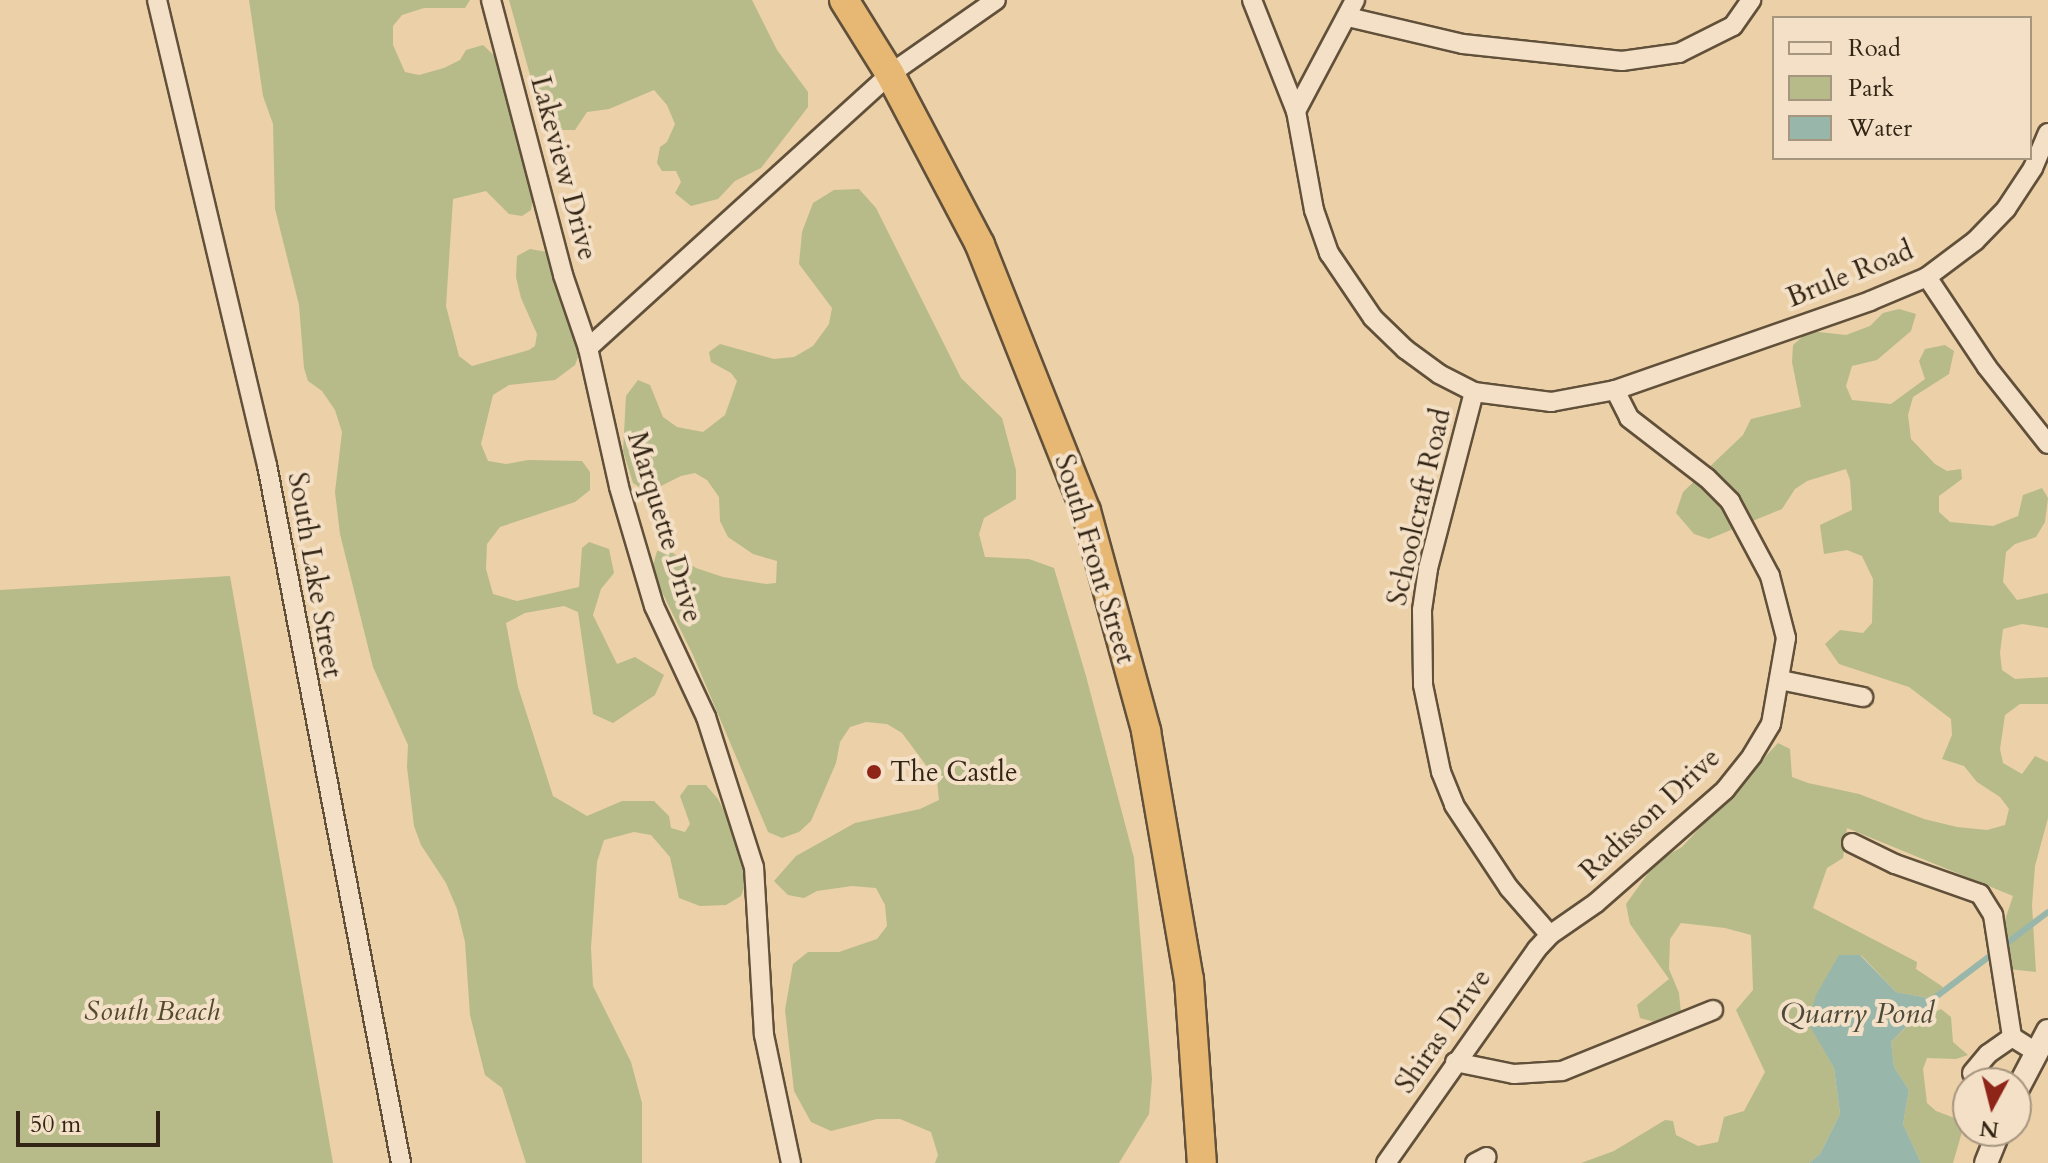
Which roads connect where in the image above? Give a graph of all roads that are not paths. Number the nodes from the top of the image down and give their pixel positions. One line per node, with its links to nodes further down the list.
1 (157, 0): 27 (street, South Lake Street)
2 (491, 0): 12 (street, Lakeview Drive)
3 (844, 0): 8 (highway, South Front Street)
4 (996, 0): 8 (street)
5 (1252, 0): 9 (street)
6 (1751, 0): 7 (street)
7 (1351, 9): 9 (street)
8 (890, 74): 12 (street); 29 (highway, South Front Street)
9 (1296, 111): 14 (street)
10 (2048, 133): 11 (street, Brule Road)
11 (1927, 277): 13 (street, Brule Road); 15 (street)
12 (588, 348): 28 (street, Marquette Drive)
13 (1615, 390): 14 (street); 16 (street, Radisson Drive)
14 (1474, 392): 19 (street, Schoolcraft Road)
15 (2048, 444)
16 (1780, 680): 17 (street); 19 (street, Radisson Drive)
17 (1863, 697)
18 (1852, 843): 22 (street)
19 (1550, 935): 24 (street, Shiras Drive)
20 (1713, 1010): 24 (street)
21 (2048, 1031): 23 (street)
22 (2012, 1037): 23 (street); 25 (street)
23 (2036, 1052): 26 (street)
24 (1455, 1062): 30 (street, Shiras Drive)
25 (1977, 1067)
26 (2028, 1067)
27 (401, 1163)
28 (791, 1163)
29 (1202, 1163)
30 (1386, 1163)

